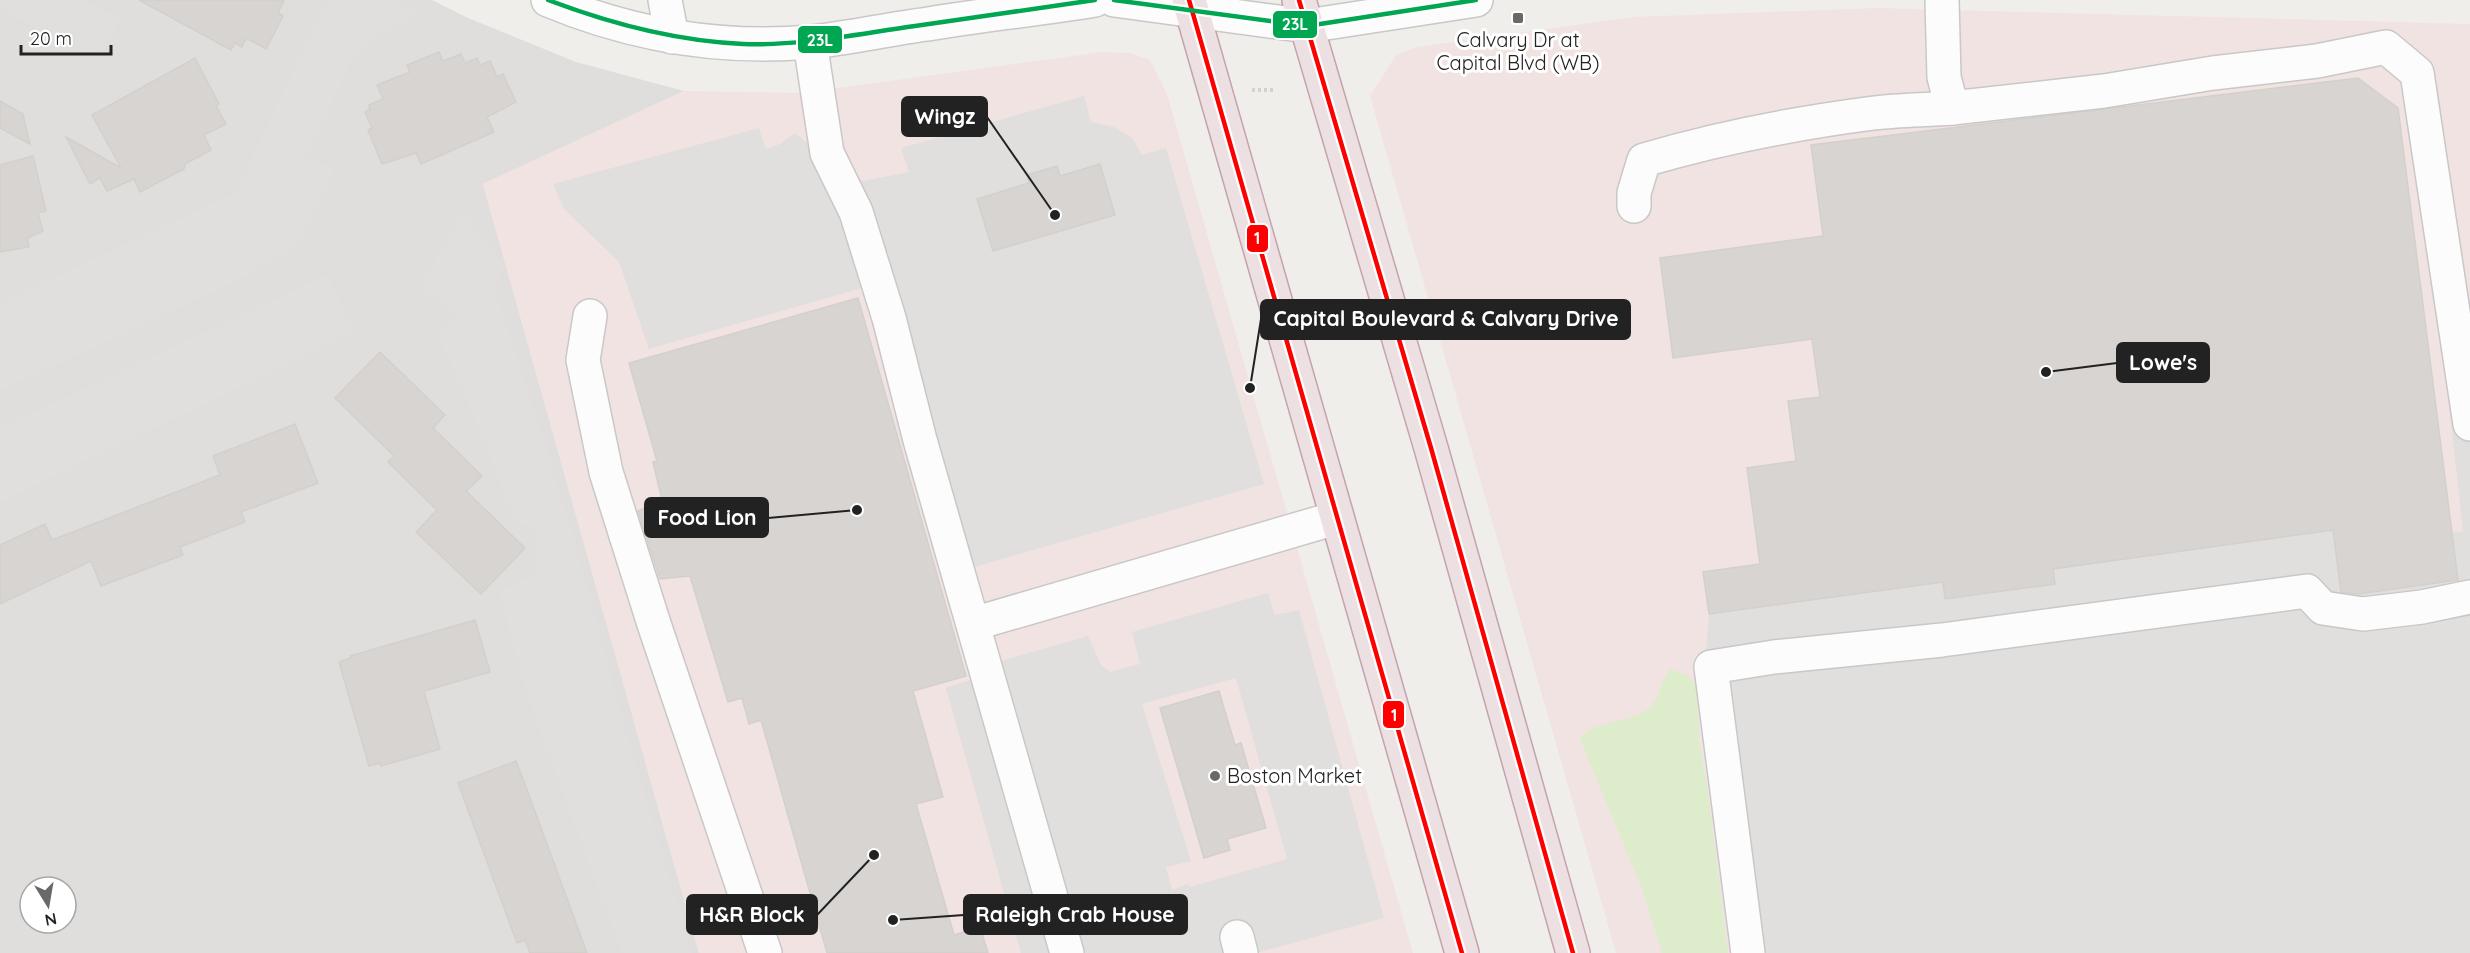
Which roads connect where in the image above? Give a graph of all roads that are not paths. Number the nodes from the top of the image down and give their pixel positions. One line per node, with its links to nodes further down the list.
1 (548, 0): 9 (street)
2 (665, 0): 9 (street)
3 (1095, 0): 10 (street)
4 (1114, 0): 7 (street)
5 (1476, 0): 8 (street)
6 (1942, 0): 11 (street)
7 (1190, 5): 8 (street); 16 (highway)
8 (1303, 13): 22 (highway)
9 (672, 37): 10 (street)
10 (810, 42): 18 (street)
11 (1952, 108): 12 (street); 13 (street)
12 (1634, 206)
13 (2462, 313): 15 (street)
14 (590, 316): 19 (street)
15 (2470, 424)
16 (1336, 518): 18 (street); 21 (highway)
17 (2470, 597): 23 (street)
18 (973, 624): 20 (street)
19 (765, 953)
20 (1067, 953)
21 (1461, 953)
22 (1573, 953)
23 (1748, 953)

